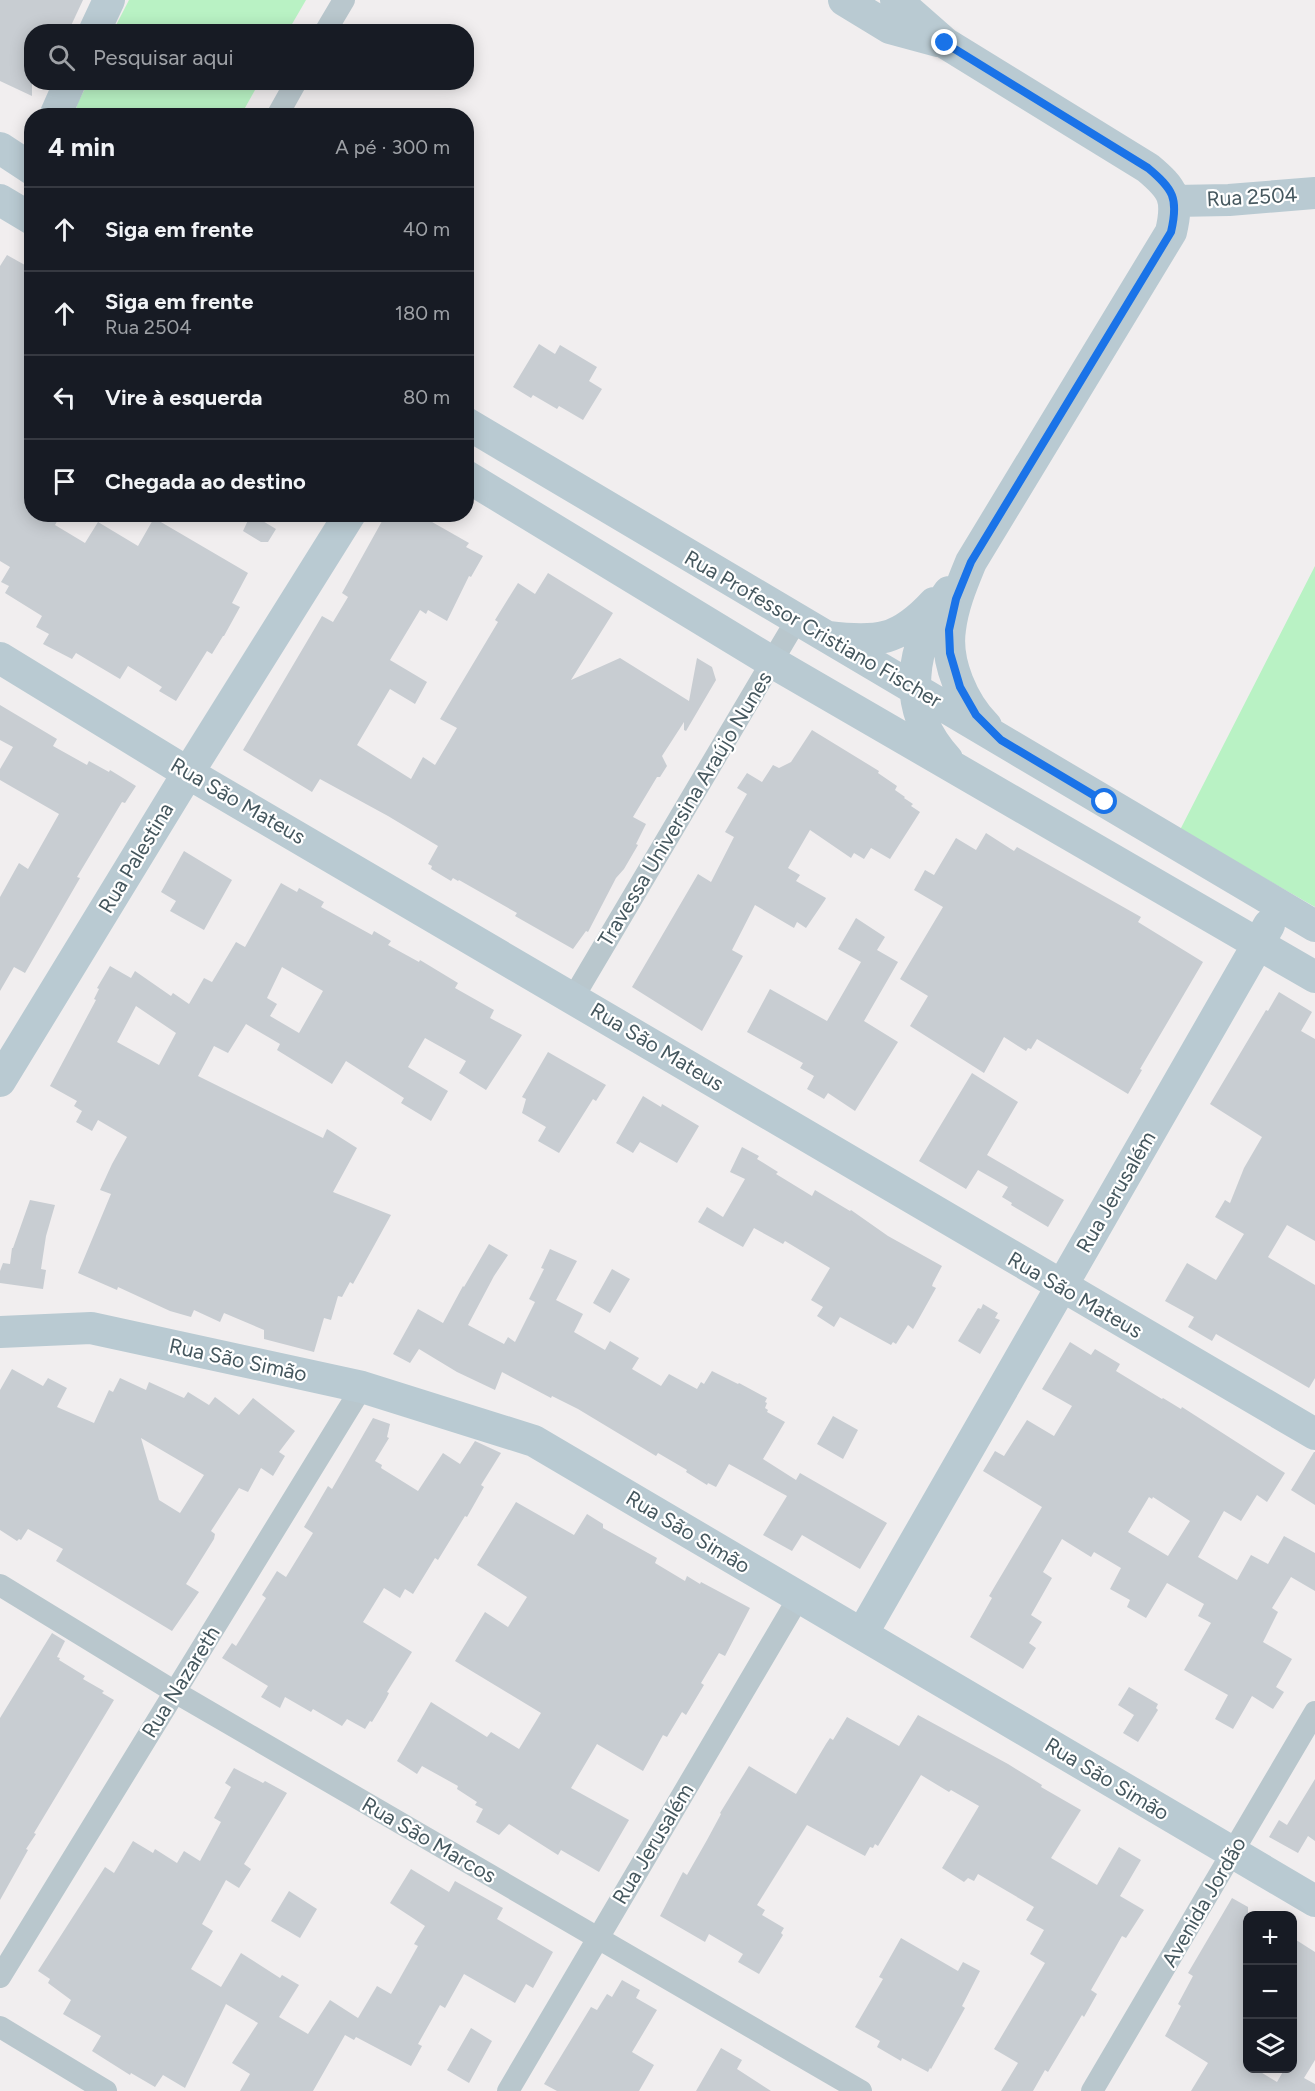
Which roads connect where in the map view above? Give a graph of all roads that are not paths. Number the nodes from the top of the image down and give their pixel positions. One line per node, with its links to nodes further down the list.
1 (109, 0): 6 (street)
2 (344, 0): 7 (street)
3 (844, 0): 8 (street)
4 (896, 0): 8 (street)
5 (918, 0): 8 (street)
6 (98, 24)
7 (330, 24)
8 (945, 43): 17 (street)
9 (66, 90): 11 (street)
10 (292, 90): 12 (street)
11 (59, 108)
12 (281, 108)
13 (0, 148): 14 (street)
14 (24, 163)
15 (1315, 194): 17 (street, Rua 2504)
16 (0, 200): 18 (street)
17 (1174, 201): 22 (street)
18 (24, 214)
19 (474, 428): 23 (street, Rua Professor Cristiano Fischer)
20 (474, 481): 26 (street)
21 (345, 522): 30 (street, Rua Palestina)
22 (971, 562): 24 (street); 27 (street); 28 (street)
23 (796, 621): 24 (street, Rua Professor Cristiano Fischer); 26 (street, Travessa Universina Araújo Nunes)
24 (824, 637): 27 (street, Rua Professor Cristiano Fischer)
25 (0, 658): 30 (street, Rua São Mateus)
26 (772, 662): 29 (street); 35 (street, Travessa Universina Araújo Nunes)
27 (916, 690): 28 (street, Rua Professor Cristiano Fischer); 29 (street)
28 (1001, 740): 31 (street, Rua Professor Cristiano Fischer)
29 (958, 770): 33 (street)
30 (188, 773): 35 (street, Rua São Mateus); 36 (street, Rua Palestina)
31 (1279, 905): 32 (street, Rua Professor Cristiano Fischer); 33 (street, Rua Jerusalém)
32 (1315, 927)
33 (1259, 943): 34 (street); 37 (street, Rua Jerusalém)
34 (1315, 976)
35 (573, 998): 37 (street, Rua São Mateus)
36 (0, 1081)
37 (1062, 1287): 40 (street, Rua São Mateus); 43 (street, Rua Jerusalém)
38 (0, 1332): 39 (street, Rua São Simão)
39 (362, 1387): 42 (street, Rua São Simão); 44 (street, Rua Nazareth)
40 (1315, 1434)
41 (0, 1585): 44 (street, Rua São Marcos)
42 (799, 1597): 43 (street, Rua São Simão); 48 (street, Rua Jerusalém)
43 (862, 1634): 46 (street, Rua São Simão)
44 (175, 1692): 48 (street, Rua São Marcos); 49 (street, Rua Nazareth)
45 (1315, 1712): 46 (street, Avenida Jordão)
46 (1232, 1853): 47 (street, Rua São Simão); 54 (street, Avenida Jordão)
47 (1315, 1901)
48 (598, 1938): 52 (street, Rua Jerusalém); 53 (street, Rua São Marcos)
49 (0, 1977)
50 (0, 2027): 51 (street)
51 (106, 2091)
52 (508, 2091)
53 (861, 2091)
54 (1092, 2091)

